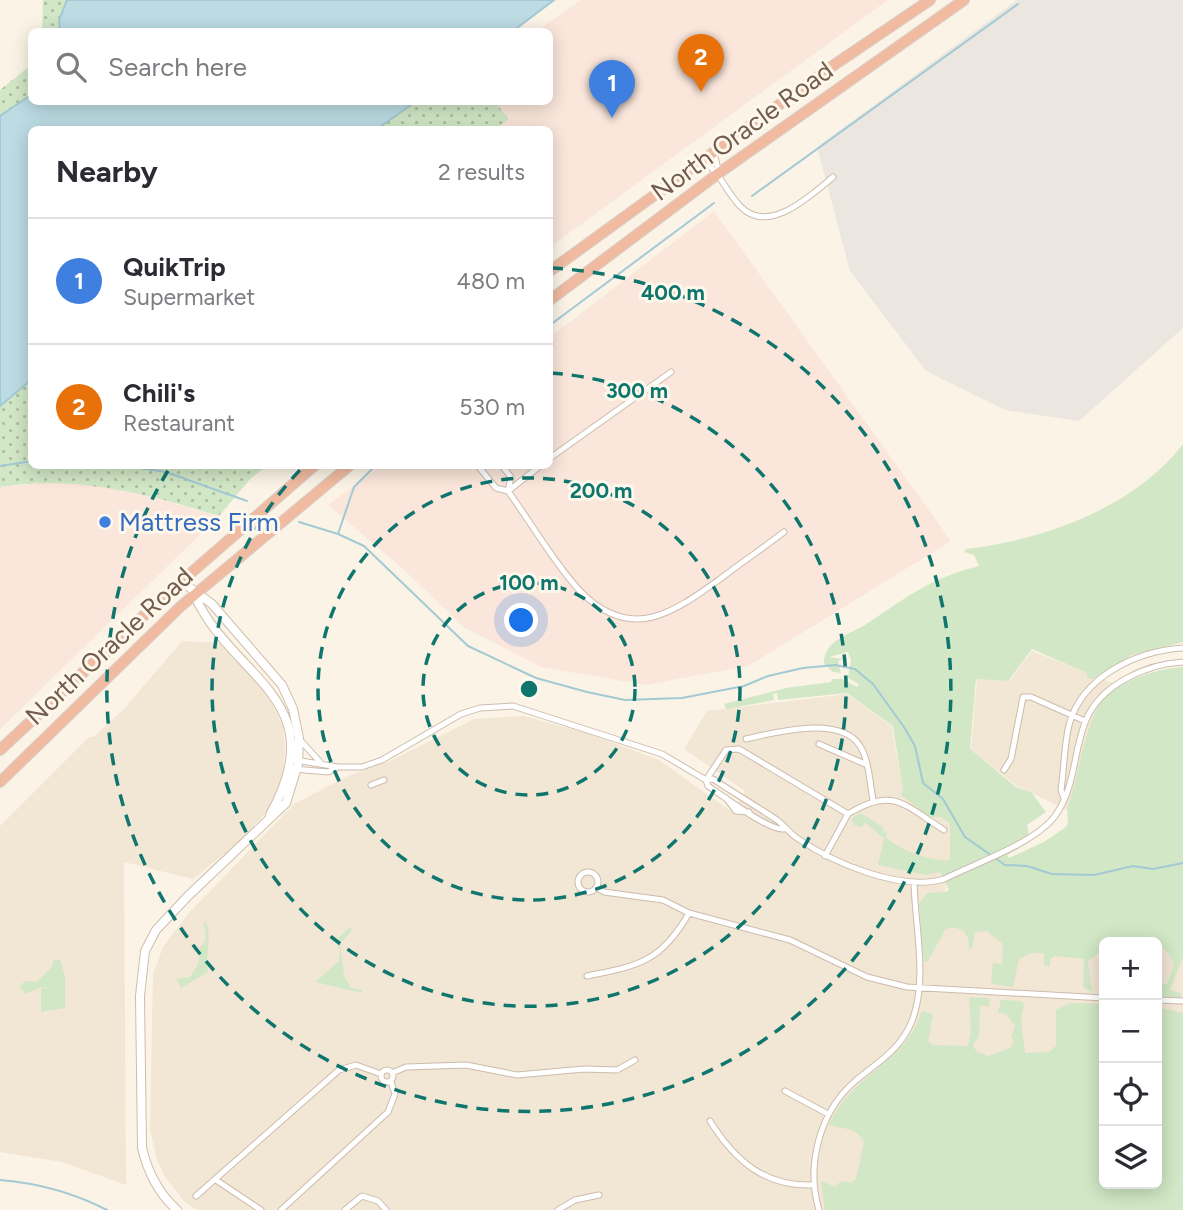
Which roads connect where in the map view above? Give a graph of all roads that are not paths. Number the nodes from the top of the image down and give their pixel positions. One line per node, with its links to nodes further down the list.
1 (930, 0): 3 (highway, North Oracle Road)
2 (964, 0): 5 (highway, North Oracle Road)
3 (713, 152): 4 (highway, North Oracle Road); 5 (street)
4 (703, 159): 5 (street); 7 (highway, North Oracle Road)
5 (719, 173): 6 (street); 8 (highway, North Oracle Road)
6 (833, 177)
7 (553, 269)
8 (553, 298)
9 (671, 372): 10 (street)
10 (553, 456)
11 (311, 469): 18 (highway, North Oracle Road)
12 (345, 469): 19 (highway, North Oracle Road)
13 (480, 469): 16 (street)
14 (504, 469): 16 (street)
15 (536, 469): 16 (street)
16 (508, 491): 17 (street)
17 (784, 532)
18 (182, 582): 19 (street); 27 (highway, North Oracle Road)
19 (194, 594): 24 (street); 29 (street); 35 (highway, North Oracle Road)
20 (1183, 648): 22 (street)
21 (1183, 662): 23 (street)
22 (1073, 715): 23 (street); 32 (street); 37 (street)
23 (1085, 721): 37 (street)
24 (299, 738): 28 (street); 29 (street)
25 (746, 740): 30 (street)
26 (819, 744): 30 (street)
27 (0, 750)
28 (322, 763): 29 (street); 31 (street)
29 (293, 764): 31 (street); 62 (street)
30 (865, 764): 38 (street)
31 (338, 767): 34 (street)
32 (1004, 770)
33 (383, 780): 36 (street)
34 (706, 780): 39 (street); 40 (street); 40 (street)
35 (0, 782)
36 (371, 785)
37 (1064, 799): 43 (street)
38 (873, 800): 39 (street); 41 (street)
39 (848, 814): 42 (street)
40 (784, 829): 42 (street)
41 (944, 830)
42 (825, 856): 43 (street)
43 (914, 883): 47 (street)
44 (596, 887): 45 (street)
45 (689, 914): 46 (street); 47 (street)
46 (587, 975)
47 (918, 989): 48 (street); 56 (street)
48 (1099, 998)
49 (1162, 1000): 50 (street)
50 (1183, 1002)
51 (635, 1060): 52 (street)
52 (392, 1073): 53 (street); 54 (street)
53 (381, 1074): 54 (street); 58 (street)
54 (391, 1082): 64 (street)
55 (785, 1091): 56 (street)
56 (828, 1114): 59 (street)
57 (710, 1121): 59 (street)
58 (216, 1180): 61 (street); 63 (street)
59 (814, 1185): 68 (street)
60 (599, 1195): 67 (street)
61 (196, 1196)
62 (177, 1210)
63 (261, 1210)
64 (281, 1210)
65 (345, 1210): 66 (street)
66 (386, 1210)
67 (558, 1210)
68 (819, 1210)

